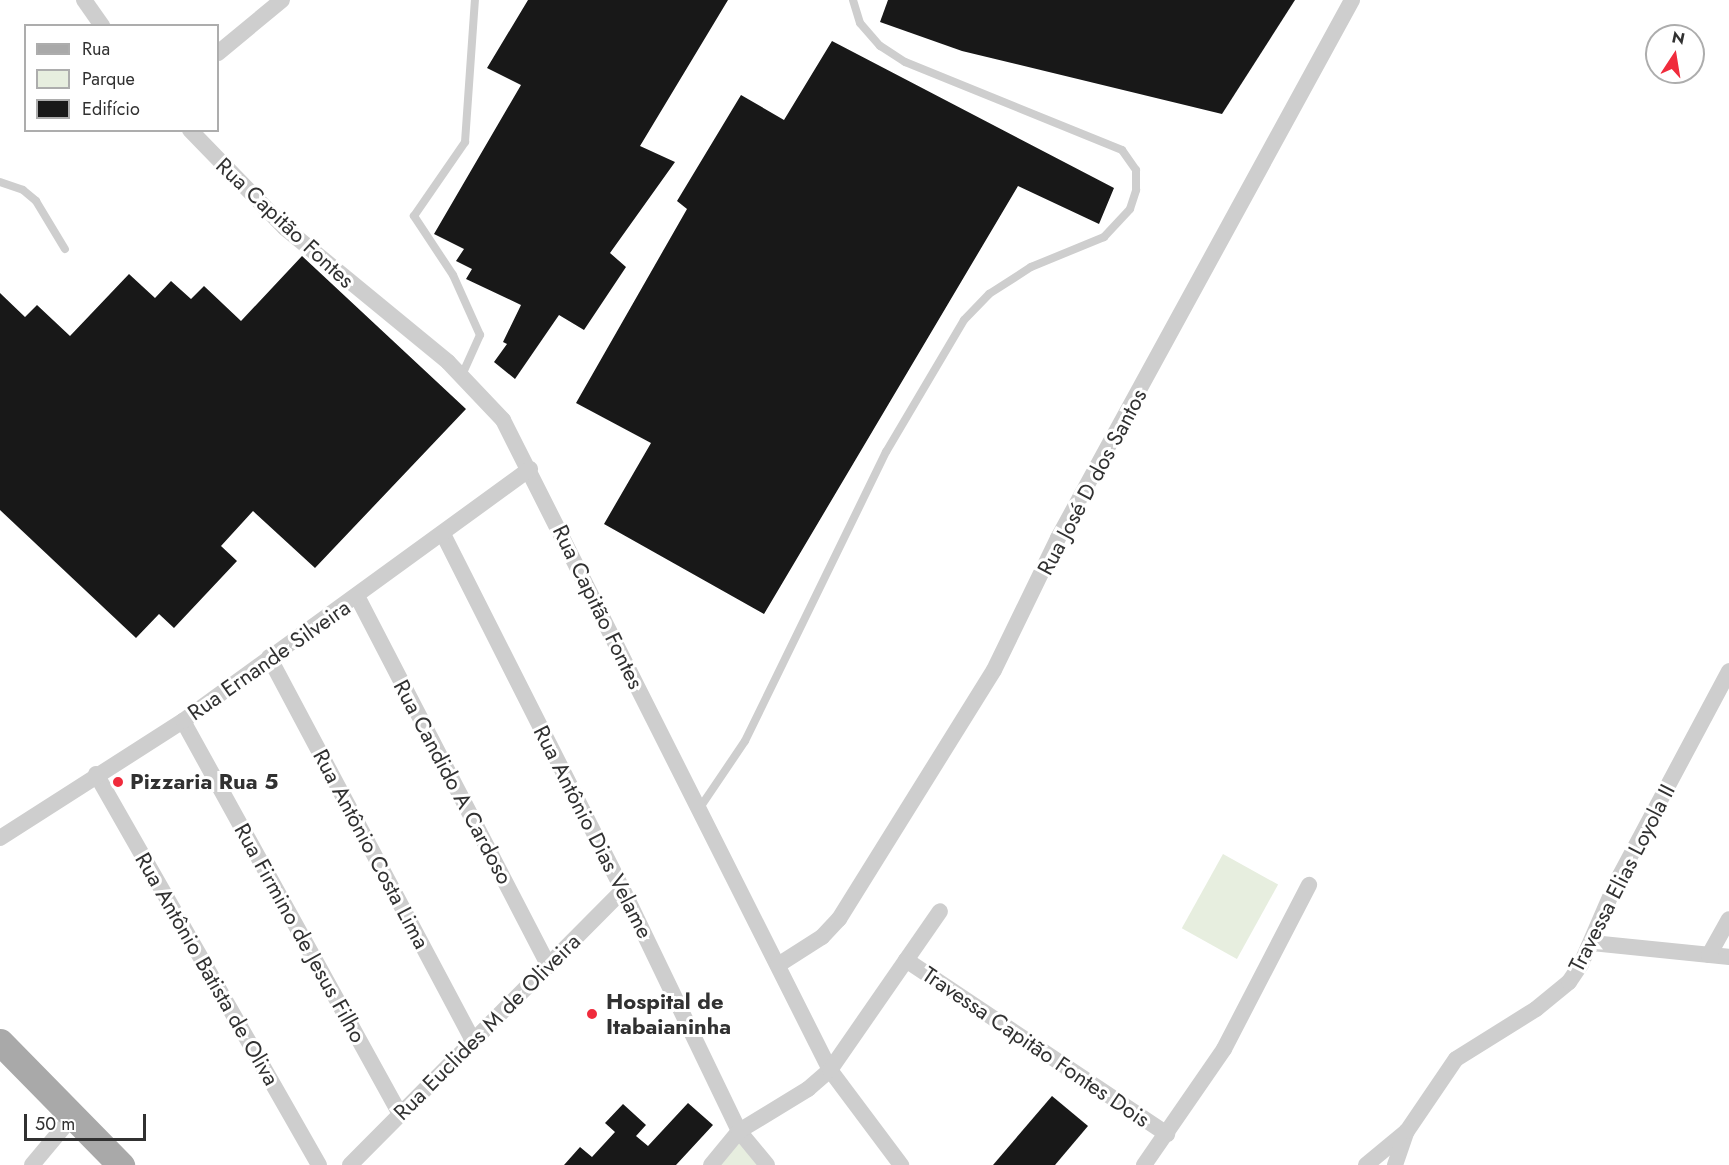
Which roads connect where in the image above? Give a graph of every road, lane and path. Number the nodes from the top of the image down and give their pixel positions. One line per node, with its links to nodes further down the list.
1 (84, 0): 6 (street)
2 (282, 0): 7 (street)
3 (475, 0): 11 (lane)
4 (853, 0): 19 (lane)
5 (1352, 0): 29 (street, Rua José D dos Santos)
6 (101, 24)
7 (219, 52)
8 (192, 132): 11 (street, Rua Capitão Fontes)
9 (0, 182): 10 (lane)
10 (65, 249)
11 (462, 375): 12 (street, Rua Capitão Fontes)
12 (530, 469): 13 (street, Rua Ernande Silveira); 19 (street, Rua Capitão Fontes)
13 (444, 536): 14 (street, Rua Ernande Silveira); 22 (street, Rua Antônio Dias Velame)
14 (358, 598): 15 (street, Rua Ernande Silveira); 30 (street, Rua Candido A Cardoso)
15 (269, 657): 17 (street, Rua Ernande Silveira); 32 (street, Rua Antônio Costa Lima)
16 (1729, 671): 25 (street, Travessa Elias Loyola II)
17 (183, 721): 18 (street, Rua Ernande Silveira); 34 (street, Rua Firmino de Jesus Filho)
18 (96, 774): 20 (street, Rua Ernande Silveira); 41 (street, Rua Antônio Batista de Oliva)
19 (698, 810): 29 (street, Rua Capitão Fontes)
20 (0, 838)
21 (1309, 885): 38 (street)
22 (623, 890): 30 (street, Rua Euclides M de Oliveira); 36 (street, Rua Antônio Dias Velame)
23 (940, 912): 28 (street)
24 (1729, 919): 26 (street)
25 (1592, 943): 26 (street); 37 (street, Travessa Elias Loyola II)
26 (1709, 955): 27 (street)
27 (1729, 957)
28 (906, 960): 33 (street); 38 (street, Travessa Capitão Fontes Dois)
29 (778, 965): 33 (street, Rua Capitão Fontes)
30 (549, 966): 32 (street, Rua Euclides M de Oliveira)
31 (0, 1042): 35 (main road)
32 (474, 1042): 34 (street, Rua Euclides M de Oliveira)
33 (830, 1070): 36 (street); 45 (street, Rua Capitão Fontes)
34 (400, 1114): 42 (street, Rua Euclides M de Oliveira)
35 (73, 1116): 39 (street); 40 (main road)
36 (739, 1131): 43 (street); 44 (street, Rua Antônio Dias Velame)
37 (1407, 1131): 47 (street); 48 (street, Travessa Elias Loyola II)
38 (1167, 1134): 46 (street)
39 (32, 1165)
40 (121, 1165)
41 (319, 1165)
42 (350, 1165)
43 (711, 1165)
44 (767, 1165)
45 (901, 1165)
46 (1144, 1165)
47 (1366, 1165)
48 (1395, 1165)

